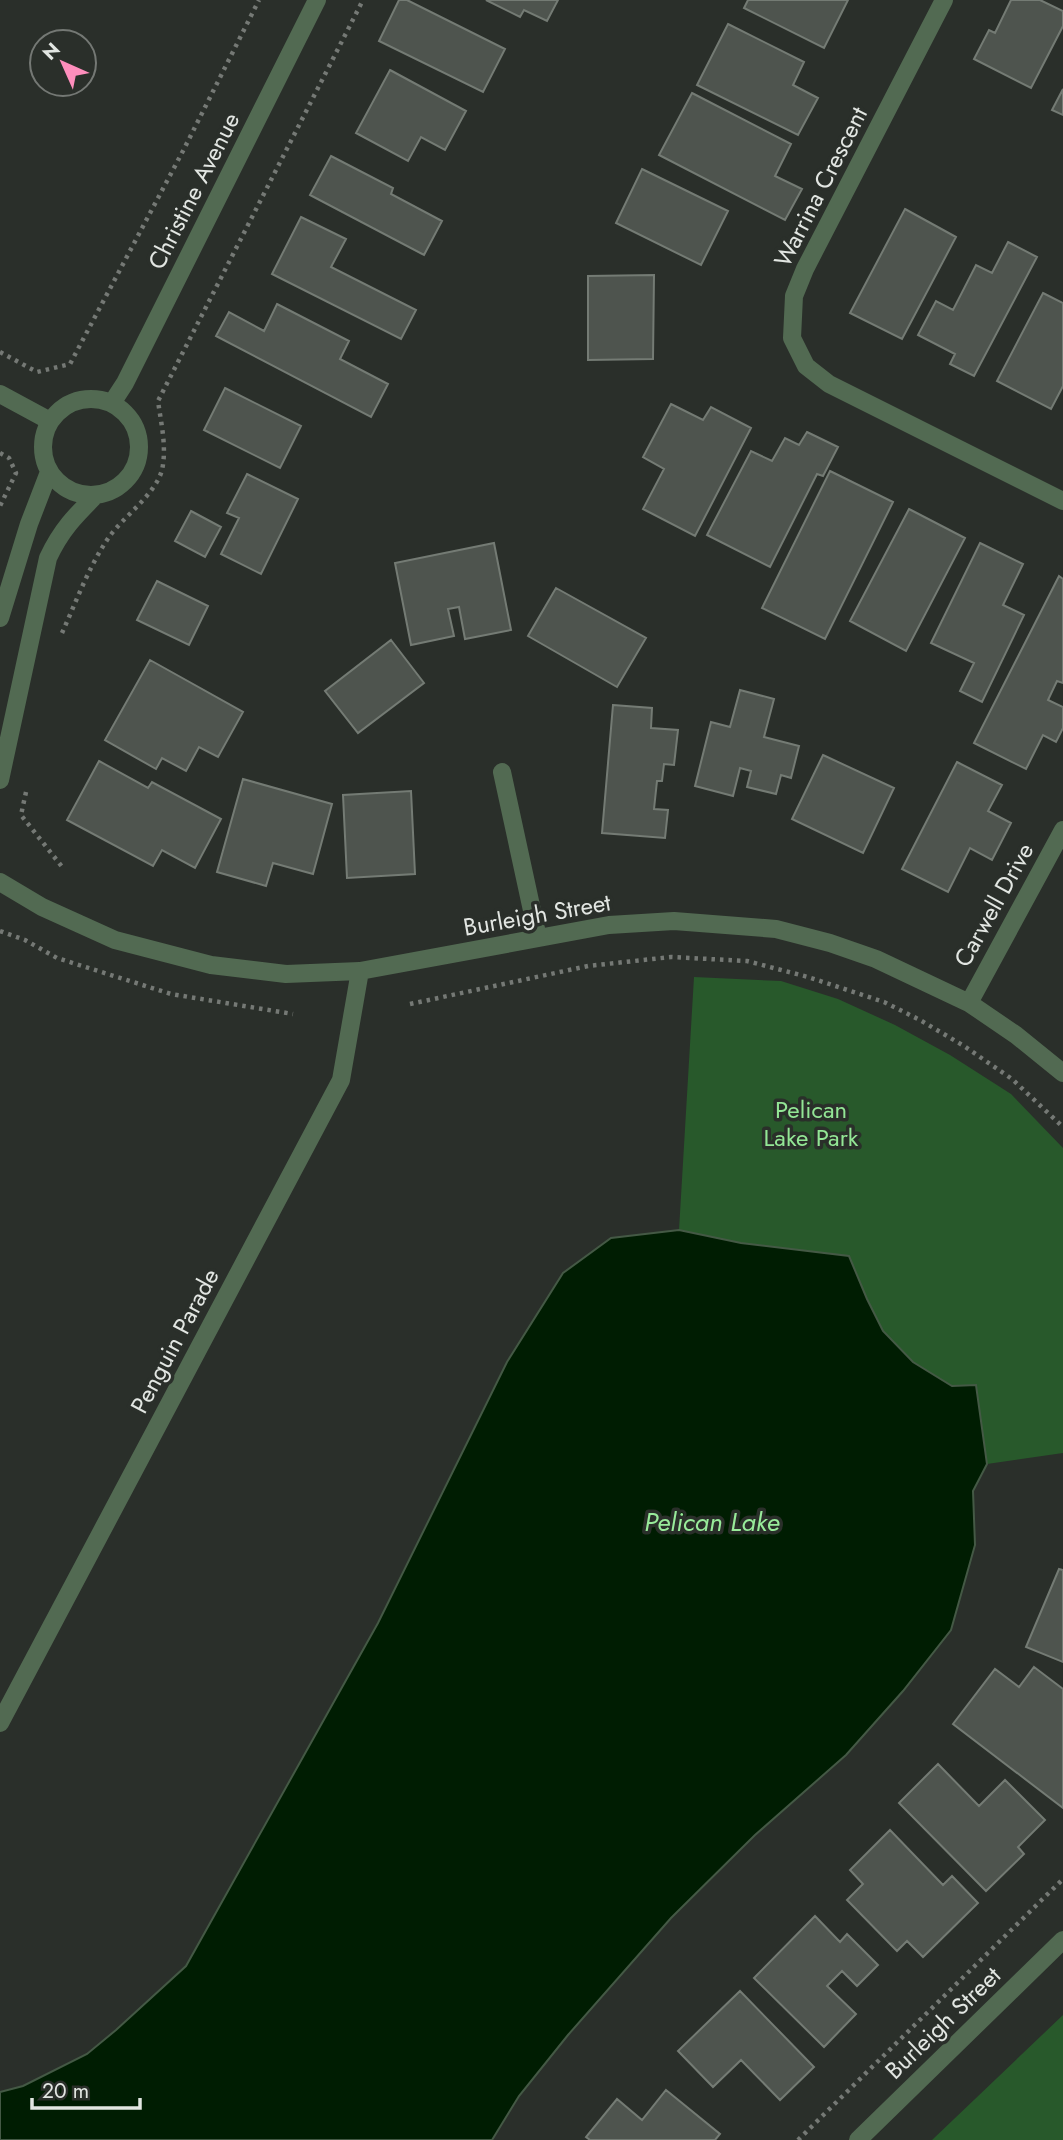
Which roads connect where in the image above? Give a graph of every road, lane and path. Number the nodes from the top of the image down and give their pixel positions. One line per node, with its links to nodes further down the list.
1 (259, 0): 5 (path)
2 (317, 0): 7 (street, Christine Avenue)
3 (363, 0): 15 (path)
4 (944, 0): 12 (street, Warrina Crescent)
5 (0, 352)
6 (0, 394): 8 (street)
7 (112, 403): 8 (street); 11 (street)
8 (50, 421): 10 (street)
9 (0, 453): 13 (path)
10 (49, 472): 11 (street); 14 (street)
11 (96, 495): 17 (street)
12 (1063, 501)
13 (0, 506)
14 (0, 618)
15 (59, 640)
16 (502, 772): 23 (street)
17 (0, 780)
18 (27, 788): 20 (path)
19 (1063, 830): 25 (street, Carwell Drive)
20 (62, 868)
21 (0, 883): 24 (street, Burleigh Street)
22 (0, 931): 27 (path)
23 (538, 938): 24 (street, Burleigh Street); 25 (street, Burleigh Street)
24 (360, 971): 30 (street, Penguin Parade)
25 (969, 1003): 28 (street, Burleigh Street)
26 (410, 1004): 29 (path)
27 (293, 1014)
28 (1063, 1073)
29 (1063, 1127)
30 (0, 1723)
31 (1063, 1879): 33 (path)
32 (1063, 1940): 34 (street, Burleigh Street)
33 (798, 2140)
34 (858, 2140)

